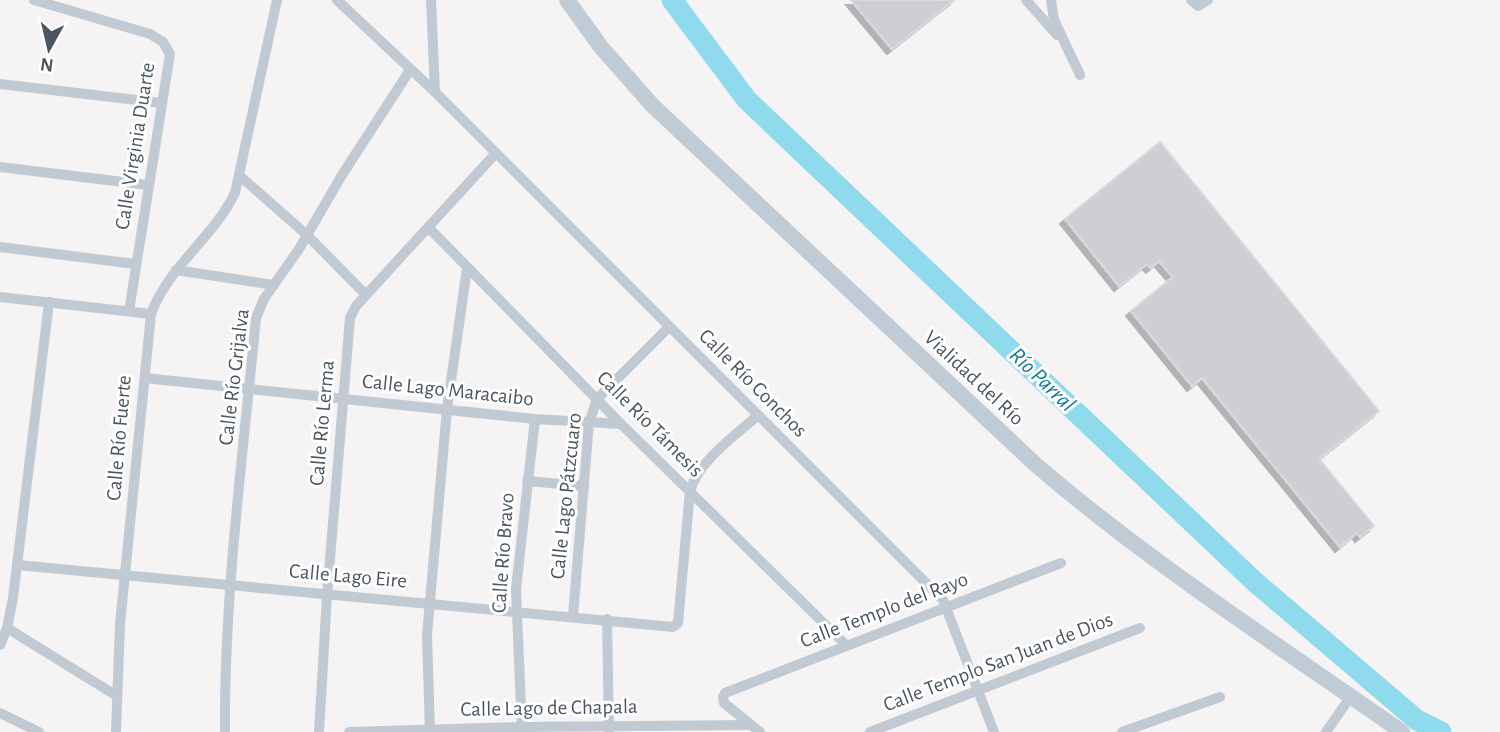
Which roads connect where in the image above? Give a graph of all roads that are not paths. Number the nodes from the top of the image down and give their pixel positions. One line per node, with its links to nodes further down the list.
1 (34, 0): 15 (street, Calle Virginia Duarte)
2 (277, 0): 18 (street, Calle Río Fuerte)
3 (337, 0): 11 (street, Calle Río Conchos)
4 (431, 0): 14 (street)
5 (567, 0): 63 (main road, Vialidad del Río)
6 (1026, 0): 10 (street)
7 (1051, 0): 10 (street)
8 (1191, 0): 9 (street)
9 (1209, 0)
10 (1063, 42): 12 (street)
11 (410, 70): 14 (street, Calle Río Conchos); 21 (street, Calle Río Grijalva)
12 (1080, 75)
13 (0, 84): 15 (street)
14 (435, 92): 16 (street, Calle Río Conchos)
15 (162, 103): 19 (street, Calle Virginia Duarte)
16 (496, 153): 20 (street, Calle Río Lerma); 32 (street, Calle Río Conchos)
17 (0, 167): 19 (street)
18 (240, 176): 21 (street); 25 (street, Calle Río Fuerte)
19 (148, 185): 23 (street, Calle Virginia Duarte)
20 (429, 228): 24 (street, Calle Río Támesis); 27 (street, Calle Río Lerma)
21 (307, 235): 26 (street, Calle Río Grijalva); 27 (street)
22 (0, 247): 23 (street)
23 (135, 264): 30 (street, Calle Virginia Duarte)
24 (467, 268): 36 (street, Calle Río Támesis); 37 (street)
25 (176, 270): 26 (street); 31 (street, Calle Río Fuerte)
26 (274, 285): 34 (street, Calle Río Grijalva)
27 (366, 295): 35 (street, Calle Río Lerma)
28 (0, 297): 29 (street)
29 (49, 302): 30 (street); 46 (street)
30 (129, 311): 31 (street)
31 (151, 314): 33 (street, Calle Río Fuerte)
32 (669, 327): 36 (street, Calle Lago Pátzcuaro); 38 (street, Calle Río Conchos)
33 (145, 378): 34 (street, Calle Lago Maracaibo); 47 (street, Calle Río Fuerte)
34 (249, 388): 35 (street, Calle Lago Maracaibo); 48 (street, Calle Río Grijalva)
35 (343, 399): 37 (street, Calle Lago Maracaibo); 49 (street, Calle Río Lerma)
36 (597, 399): 40 (street, Calle Lago Pátzcuaro); 41 (street, Calle Río Támesis)
37 (447, 410): 39 (street, Calle Lago Maracaibo); 52 (street)
38 (758, 415): 44 (street); 53 (street, Calle Río Conchos)
39 (535, 419): 40 (street, Calle Lago Maracaibo); 42 (street, Calle Río Bravo)
40 (589, 423): 41 (street, Calle Lago Maracaibo); 43 (street, Calle Lago Pátzcuaro)
41 (621, 424): 44 (street, Calle Río Támesis)
42 (527, 481): 43 (street); 54 (street, Calle Río Bravo)
43 (584, 486): 55 (street, Calle Lago Pátzcuaro)
44 (690, 491): 56 (street, Calle Lago Eire); 60 (street, Calle Río Támesis)
45 (1061, 563): 53 (street, Calle Templo del Rayo)
46 (17, 565): 47 (street, Calle Lago Eire); 50 (street)
47 (126, 574): 48 (street, Calle Lago Eire); 62 (street, Calle Río Fuerte)
48 (231, 585): 49 (street, Calle Lago Eire); 74 (street, Calle Río Grijalva)
49 (327, 595): 52 (street, Calle Lago Eire); 75 (street, Calle Río Lerma)
50 (13, 598): 51 (street); 57 (street)
51 (0, 599)
52 (429, 602): 54 (street, Calle Lago Eire); 71 (street)
53 (947, 606): 60 (street, Calle Templo del Rayo); 61 (street, Calle Río Conchos)
54 (516, 610): 55 (street, Calle Lago Eire); 68 (street, Calle Río Bravo)
55 (573, 616): 56 (street, Calle Lago Eire)
56 (607, 619): 69 (street)
57 (8, 628): 59 (street); 62 (street)
58 (1140, 628): 61 (street, Calle Templo San Juan de Dios)
59 (0, 645)
60 (846, 645): 66 (street, Calle Templo del Rayo)
61 (979, 690): 78 (street, Calle Templo San Juan de Dios); 79 (street, Calle Río Conchos)
62 (117, 696): 73 (street, Calle Río Fuerte)
63 (1351, 696): 81 (street); 82 (main road, Vialidad del Río)
64 (1220, 697): 80 (street)
65 (0, 713): 67 (street)
66 (750, 725): 70 (street, Calle Lago de Chapala); 77 (street)
67 (19, 728): 72 (street)
68 (522, 729): 69 (street, Calle Lago de Chapala); 71 (street, Calle Lago de Chapala)
69 (608, 729): 70 (street, Calle Lago de Chapala)
70 (705, 729)
71 (430, 731): 76 (street, Calle Lago de Chapala)
72 (39, 732)
73 (116, 732)
74 (225, 732)
75 (319, 732)
76 (349, 732)
77 (760, 732)
78 (870, 732)
79 (994, 732)
80 (1122, 732)
81 (1326, 732)
82 (1402, 732)

